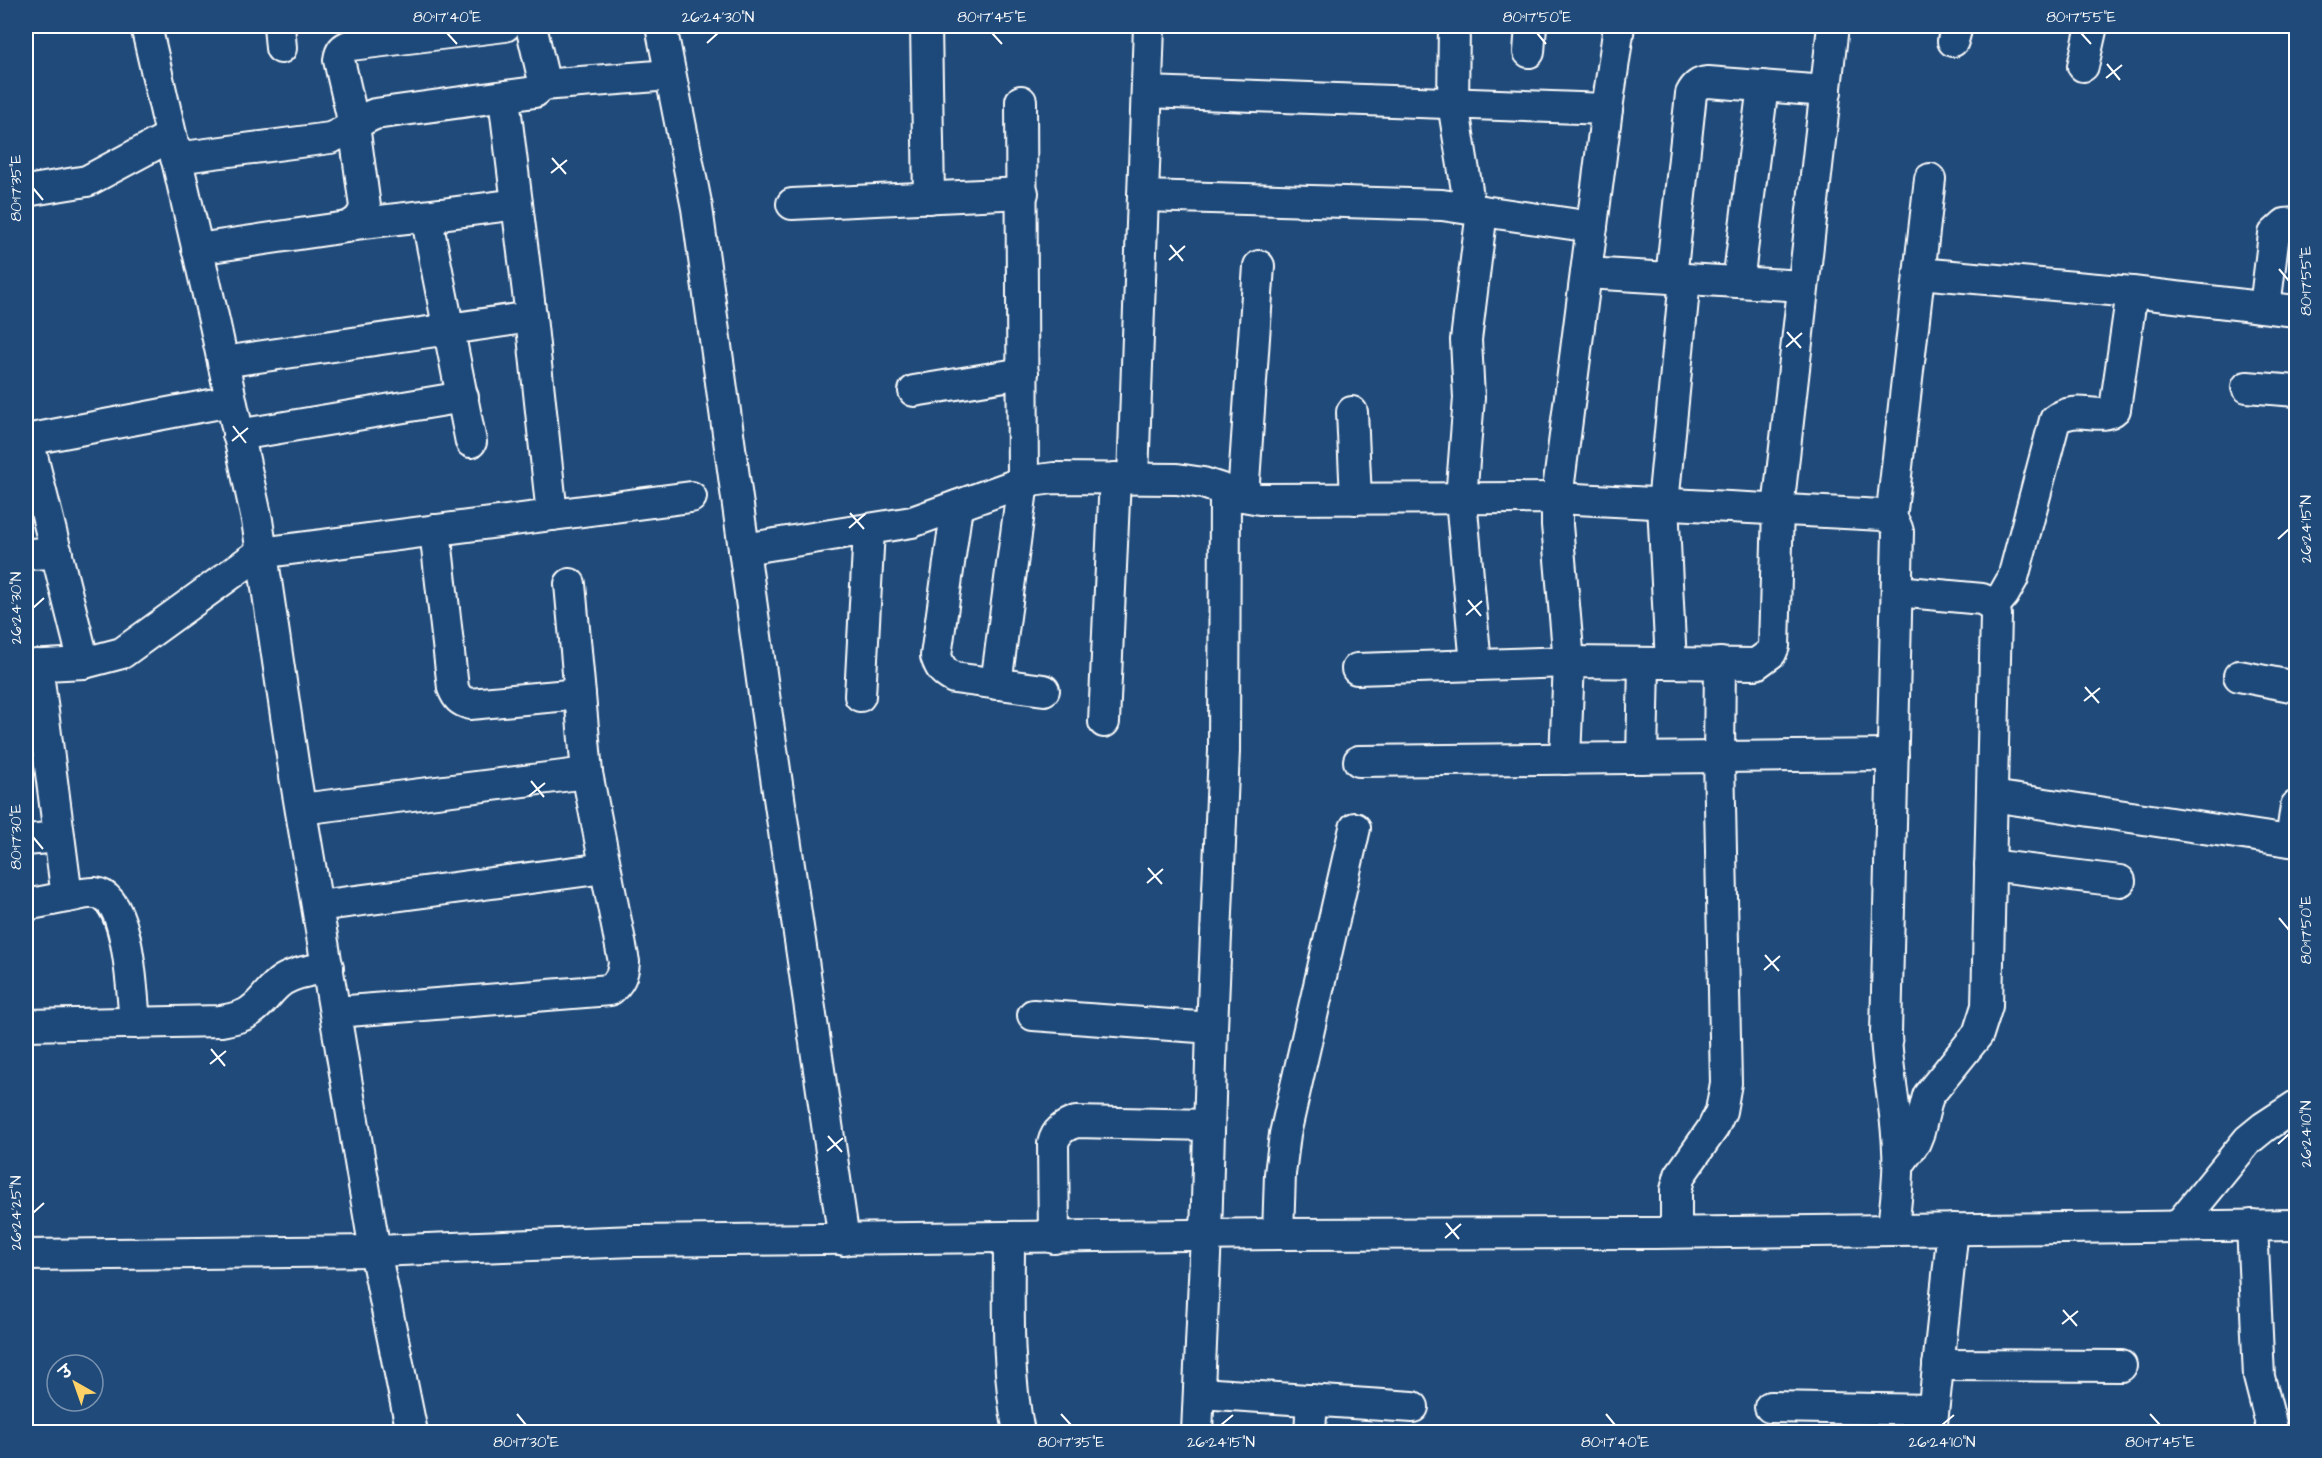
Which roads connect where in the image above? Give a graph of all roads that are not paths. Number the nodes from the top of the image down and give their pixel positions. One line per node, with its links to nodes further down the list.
1 (146, 26): 22 (street)
2 (505, 26): 21 (street)
3 (531, 26): 13 (street)
4 (661, 26): 12 (street)
5 (926, 26): 27 (street)
6 (1149, 26): 15 (street)
7 (1454, 26): 19 (street)
8 (1620, 26): 20 (street)
9 (1833, 26): 16 (street)
10 (2092, 26): 11 (street)
11 (2083, 66)
12 (670, 75): 13 (street); 72 (street)
13 (542, 85): 17 (street)
14 (1763, 86): 16 (street); 39 (street); 40 (street)
15 (1147, 92): 19 (street); 26 (street)
16 (1826, 92): 41 (street)
17 (504, 98): 21 (street); 28 (street)
18 (1021, 101): 25 (street)
19 (1454, 103): 20 (street); 30 (street)
20 (1607, 109): 34 (street)
21 (354, 125): 22 (street); 33 (street)
22 (174, 147): 24 (street); 35 (street)
23 (1930, 179): 38 (street)
24 (26, 191)
25 (1023, 193): 27 (street); 48 (street)
26 (1143, 196): 30 (street); 58 (street)
27 (929, 198): 29 (street)
28 (517, 204): 31 (street); 45 (street)
29 (792, 204)
30 (1482, 211): 34 (street); 64 (street)
31 (441, 214): 33 (street); 46 (street)
32 (2296, 223): 43 (street)
33 (354, 224): 35 (street)
34 (1592, 227): 37 (street)
35 (197, 249): 47 (street)
36 (1259, 266): 60 (street)
37 (1586, 273): 39 (street); 62 (street)
38 (1919, 273): 42 (street); 69 (street)
39 (1678, 279): 40 (street); 65 (street)
40 (1738, 282): 41 (street)
41 (1803, 286): 67 (street)
42 (2132, 292): 43 (street); 78 (street)
43 (2265, 307): 44 (street)
44 (2296, 311)
45 (531, 317): 46 (street); 68 (street)
46 (450, 329): 47 (street); 52 (street)
47 (223, 362): 53 (street)
48 (1023, 373): 50 (street); 59 (street)
49 (2247, 387): 51 (street)
50 (914, 391)
51 (2296, 391)
52 (463, 397): 55 (street); 57 (street)
53 (231, 401): 55 (street); 56 (street)
54 (1352, 412): 63 (street)
55 (238, 435): 74 (street)
56 (27, 440): 73 (street)
57 (471, 442)
58 (1124, 478): 59 (street); 60 (street); 92 (street)
59 (1023, 482): 66 (street); 87 (street)
60 (1234, 494): 63 (street); 118 (street)
61 (691, 497): 68 (street)
62 (1557, 498): 64 (street); 65 (street); 79 (street)
63 (1356, 499): 64 (street)
64 (1461, 499): 84 (street)
65 (1664, 504): 67 (street); 81 (street)
66 (957, 506): 71 (street); 87 (street)
67 (1778, 508): 69 (street); 82 (street)
68 (552, 515): 70 (street)
69 (1891, 519): 77 (street)
70 (435, 530): 74 (street); 90 (street)
71 (868, 530): 72 (street); 91 (street)
72 (744, 549): 132 (street)
73 (57, 553): 75 (street); 80 (street)
74 (260, 553): 80 (street); 102 (street)
75 (26, 554)
76 (570, 584): 90 (street)
77 (1897, 591): 78 (street); 93 (street)
78 (1994, 606): 100 (street)
79 (1569, 662): 81 (street); 84 (street); 97 (street)
80 (84, 663): 83 (street)
81 (1657, 663): 82 (street); 95 (street)
82 (1720, 663): 96 (street)
83 (31, 665): 94 (street)
84 (1476, 665): 85 (street)
85 (1357, 669)
86 (2239, 676): 88 (street)
87 (996, 684): 89 (street)
88 (2296, 687)
89 (1044, 690)
90 (580, 694): 99 (street)
91 (860, 696)
92 (1104, 722)
93 (1893, 754): 96 (street); 121 (street)
94 (37, 757): 104 (street)
95 (1642, 758): 96 (street); 97 (street)
96 (1719, 758): 127 (street)
97 (1565, 759): 98 (street)
98 (1359, 761)
99 (587, 773): 102 (street); 108 (street)
100 (1992, 796): 106 (street); 107 (street)
101 (2296, 806): 106 (street)
102 (301, 809): 112 (street)
103 (1355, 828): 128 (street)
104 (59, 837): 105 (street); 110 (street)
105 (26, 840)
106 (2294, 841)
107 (1990, 865): 109 (street); 121 (street)
108 (605, 868): 112 (street); 114 (street)
109 (2120, 880)
110 (67, 897): 111 (street); 116 (street)
111 (26, 905)
112 (318, 906): 113 (street)
113 (328, 967): 114 (street); 116 (street)
114 (336, 1012): 133 (street)
115 (1033, 1015): 118 (street)
116 (135, 1023): 117 (street)
117 (26, 1025)
118 (1212, 1028): 120 (street)
119 (2296, 1106): 124 (street)
120 (1209, 1125): 129 (street); 131 (street)
121 (1899, 1164): 126 (street)
122 (2252, 1225): 123 (street); 124 (street); 146 (street)
123 (2296, 1225)
124 (2178, 1226): 125 (street)
125 (1953, 1229): 126 (street); 135 (street)
126 (1893, 1230): 127 (street)
127 (1676, 1232): 128 (street)
128 (1278, 1234): 129 (street)
129 (1206, 1235): 131 (street); 137 (street)
130 (1009, 1238): 131 (street); 132 (street); 143 (street)
131 (1054, 1238)
132 (844, 1240): 133 (street)
133 (375, 1251): 134 (street); 142 (street)
134 (26, 1254)
135 (1938, 1365): 136 (street); 141 (street)
136 (2121, 1366)
137 (1200, 1393): 138 (street); 144 (street)
138 (1312, 1400): 139 (street); 145 (street)
139 (1413, 1407)
140 (1770, 1407): 141 (street)
141 (1932, 1421)
142 (412, 1432)
143 (1019, 1432)
144 (1197, 1432)
145 (1310, 1432)
146 (2273, 1432)

